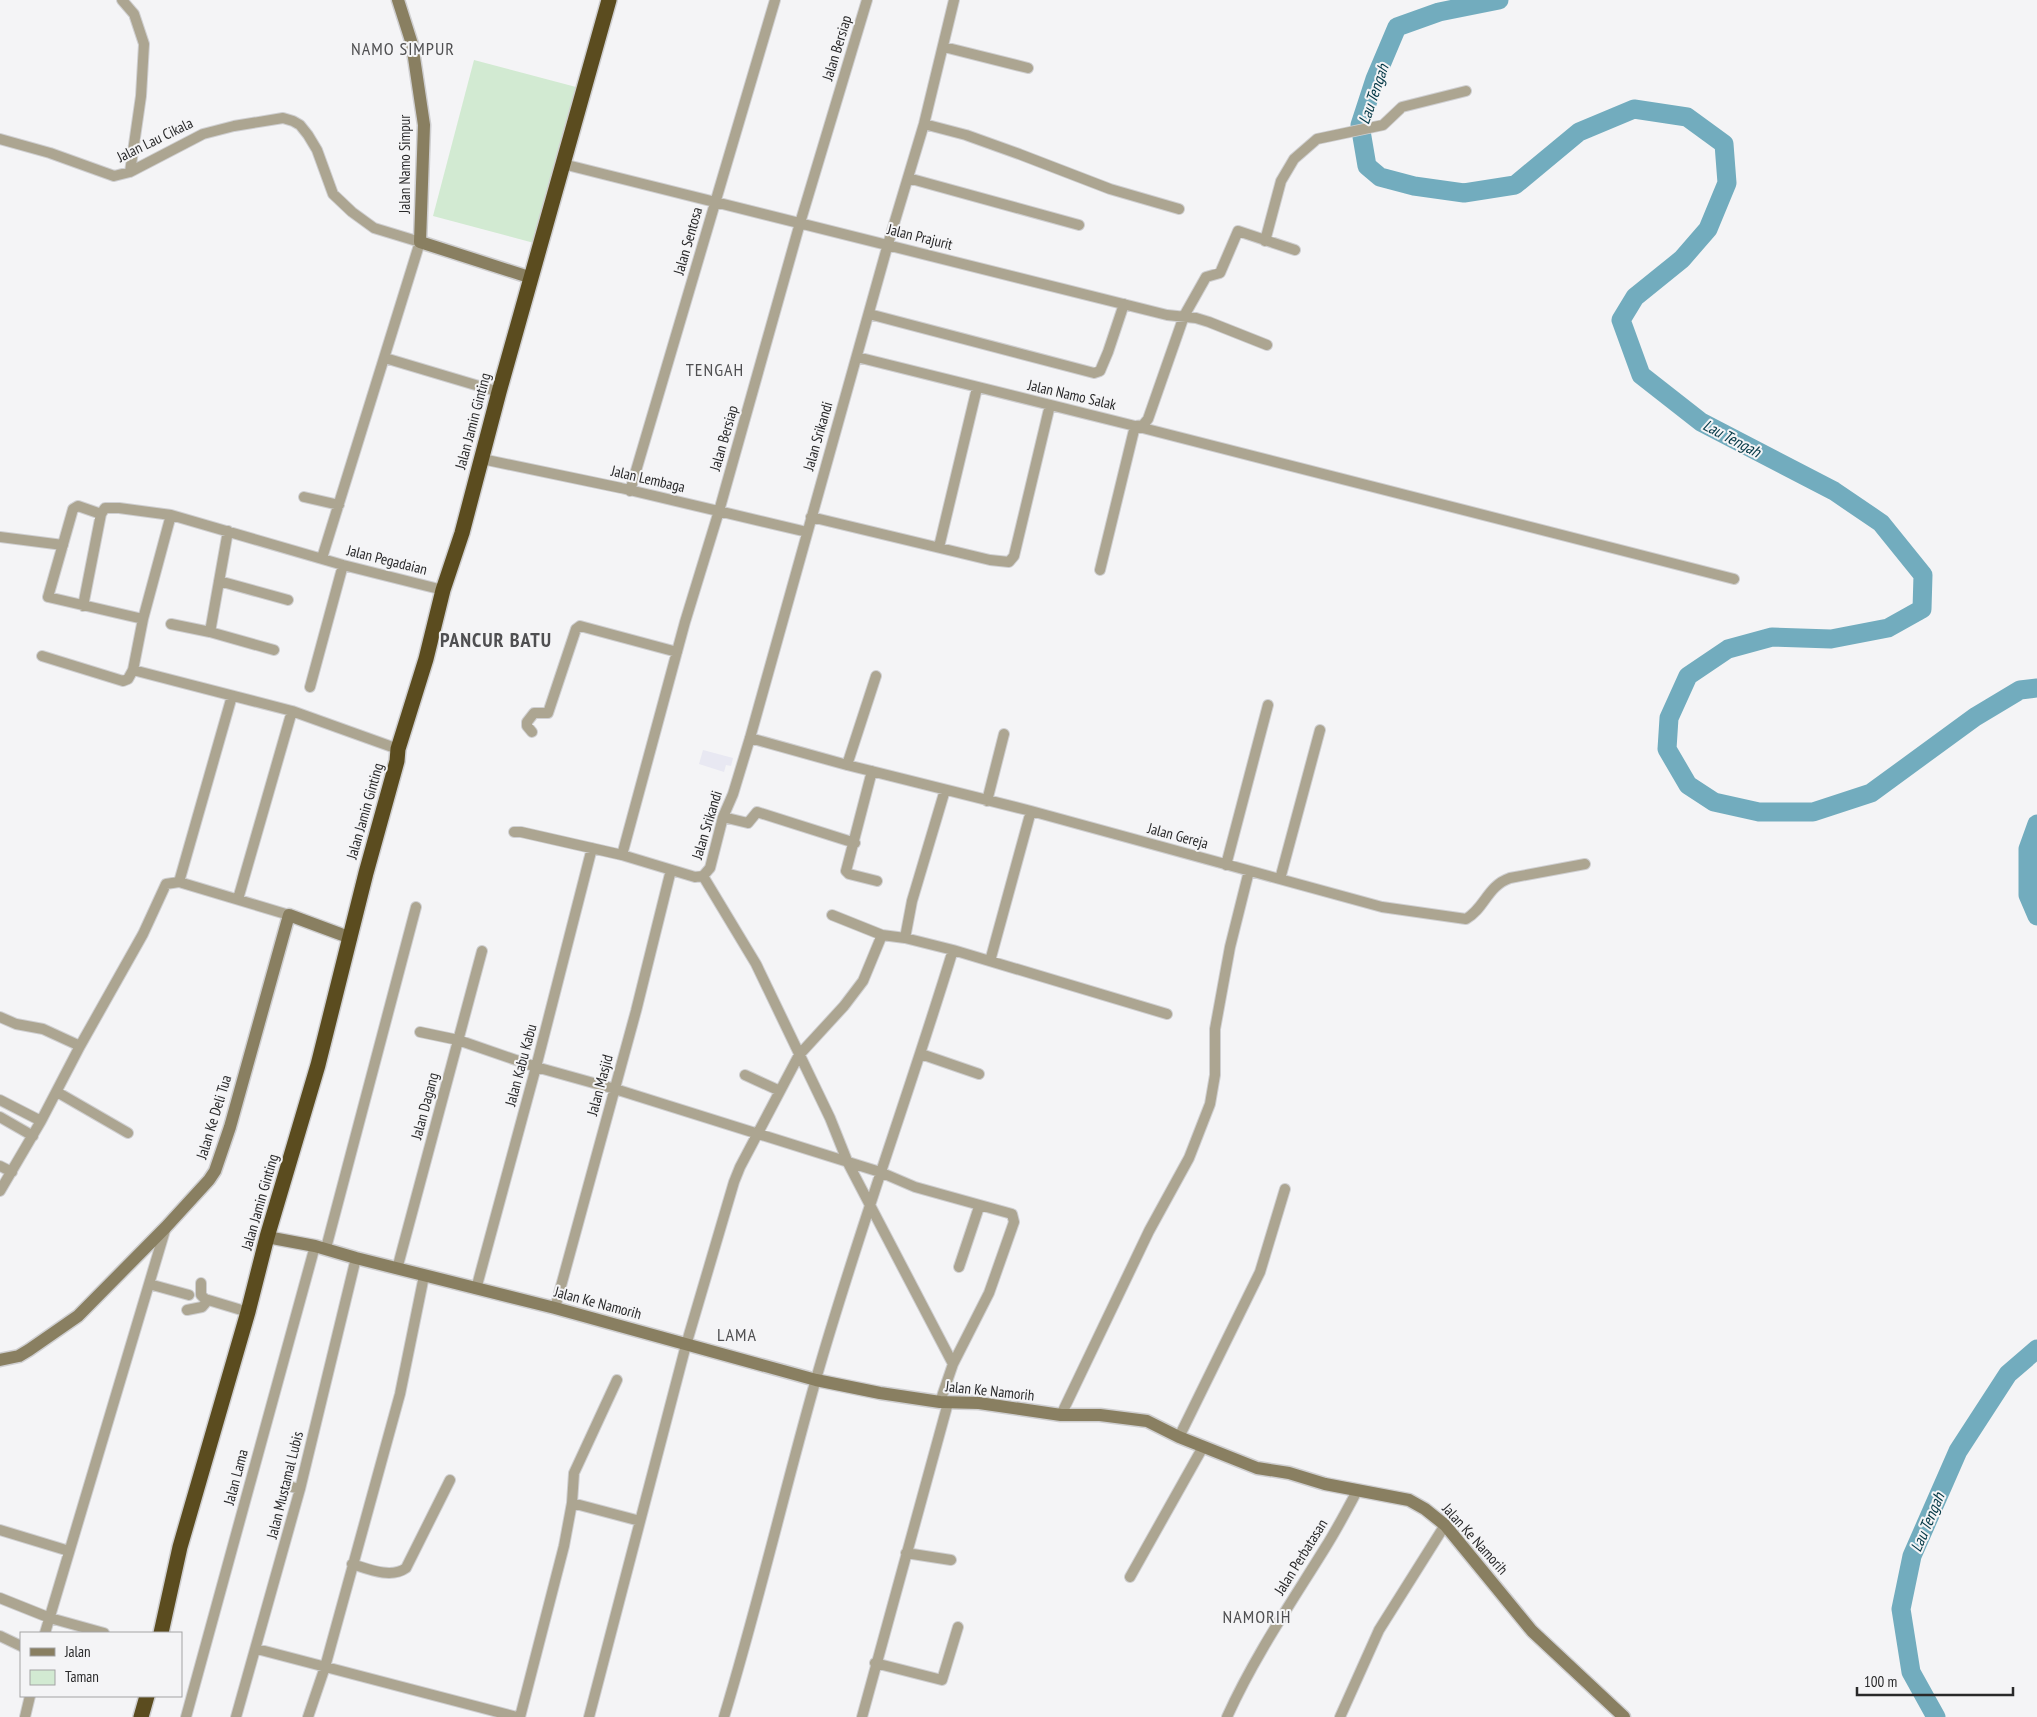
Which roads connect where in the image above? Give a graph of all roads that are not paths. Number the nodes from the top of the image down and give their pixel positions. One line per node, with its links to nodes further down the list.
1 (122, 0): 13 (street)
2 (398, 0): 20 (street, Jalan Namo Simpur)
3 (609, 0): 12 (highway, Jalan Jamin Ginting)
4 (775, 0): 15 (street, Jalan Sentosa)
5 (867, 0): 17 (street, Jalan Bersiap)
6 (954, 0): 7 (street, Jalan Srikandi)
7 (944, 47): 8 (street); 10 (street, Jalan Srikandi)
8 (1028, 68)
9 (1466, 91): 19 (street)
10 (924, 124): 14 (street, Jalan Srikandi); 16 (street)
11 (0, 139): 13 (street, Jalan Lau Cikala)
12 (563, 164): 15 (street, Jalan Prajurit); 23 (highway, Jalan Jamin Ginting)
13 (130, 172): 20 (street, Jalan Lau Cikala)
14 (908, 178): 18 (street); 21 (street, Jalan Srikandi)
15 (715, 201): 17 (street, Jalan Prajurit); 35 (street, Jalan Sentosa)
16 (1179, 209)
17 (800, 223): 21 (street, Jalan Prajurit); 38 (street, Jalan Bersiap)
18 (1079, 225)
19 (1265, 240): 22 (street); 26 (street)
20 (420, 242): 23 (street, Jalan Lau Cikala); 29 (street)
21 (888, 244): 24 (street, Jalan Prajurit); 25 (street, Jalan Srikandi)
22 (1295, 250)
23 (532, 278): 31 (highway, Jalan Jamin Ginting)
24 (1124, 304): 25 (street); 26 (street, Jalan Prajurit)
25 (869, 314): 28 (street, Jalan Srikandi)
26 (1184, 316): 27 (street, Jalan Prajurit); 33 (street)
27 (1267, 345)
28 (857, 357): 30 (street, Jalan Namo Salak); 41 (street, Jalan Srikandi)
29 (385, 358): 31 (street); 37 (street)
30 (977, 388): 32 (street, Jalan Namo Salak); 46 (street)
31 (499, 392): 34 (highway, Jalan Jamin Ginting)
32 (1050, 405): 33 (street, Jalan Namo Salak); 46 (street)
33 (1135, 426): 49 (street); 50 (street, Jalan Namo Salak)
34 (482, 459): 35 (street, Jalan Lembaga); 52 (highway, Jalan Jamin Ginting)
35 (630, 490): 38 (street, Jalan Lembaga)
36 (304, 497): 37 (street)
37 (339, 505): 47 (street)
38 (719, 511): 43 (street, Jalan Lembaga); 59 (street, Jalan Bersiap)
39 (101, 514): 40 (street, Jalan Pegadaian); 45 (street); 54 (street)
40 (171, 515): 42 (street, Jalan Pegadaian); 55 (street)
41 (811, 516): 43 (street, Jalan Srikandi); 46 (street)
42 (228, 531): 47 (street, Jalan Pegadaian); 51 (street)
43 (807, 532): 70 (street, Jalan Srikandi)
44 (0, 537): 45 (street)
45 (63, 545): 54 (street)
46 (939, 547)
47 (322, 558): 48 (street, Jalan Pegadaian)
48 (343, 564): 52 (street, Jalan Pegadaian); 63 (street)
49 (1100, 570)
50 (1734, 579)
51 (219, 581): 53 (street); 57 (street)
52 (443, 590): 71 (highway, Jalan Jamin Ginting)
53 (288, 600)
54 (83, 606): 55 (street)
55 (143, 619): 61 (street)
56 (171, 624): 57 (street)
57 (210, 632): 58 (street)
58 (274, 650)
59 (677, 652): 68 (street); 81 (street, Jalan Bersiap)
60 (42, 656): 61 (street)
61 (133, 670): 64 (street)
62 (876, 676): 72 (street)
63 (310, 687)
64 (232, 696): 66 (street); 89 (street)
65 (1268, 705): 82 (street)
66 (292, 711): 71 (street); 90 (street)
67 (1320, 730): 87 (street)
68 (532, 732)
69 (1004, 734): 75 (street)
70 (750, 738): 72 (street, Jalan Gereja); 77 (street, Jalan Srikandi)
71 (398, 749): 95 (highway, Jalan Jamin Ginting)
72 (847, 765): 73 (street, Jalan Gereja)
73 (872, 771): 74 (street, Jalan Gereja); 79 (street)
74 (945, 790): 75 (street, Jalan Gereja); 96 (street)
75 (987, 801): 76 (street, Jalan Gereja)
76 (1031, 811): 82 (street, Jalan Gereja); 99 (street)
77 (723, 817): 79 (street); 86 (street, Jalan Srikandi)
78 (514, 832): 80 (street)
79 (855, 843): 88 (street)
80 (592, 848): 81 (street); 107 (street, Jalan Kabu Kabu)
81 (622, 855): 84 (street)
82 (1226, 864): 85 (street, Jalan Gereja)
83 (1585, 864): 87 (street, Jalan Gereja)
84 (671, 870): 86 (street); 110 (street, Jalan Masjid)
85 (1249, 871): 87 (street, Jalan Gereja); 148 (street)
86 (703, 876): 106 (street)
87 (1280, 879)
88 (877, 881)
89 (179, 882): 90 (street); 104 (street)
90 (238, 899): 92 (street)
91 (416, 907): 129 (street, Jalan Lama)
92 (289, 914): 95 (street); 127 (street, Jalan Ke Deli Tua)
93 (832, 915): 94 (street)
94 (882, 935): 96 (street); 106 (street)
95 (351, 938): 128 (highway, Jalan Jamin Ginting)
96 (905, 938): 97 (street)
97 (953, 950): 99 (street); 105 (street)
98 (482, 951): 103 (street, Jalan Dagang)
99 (990, 960): 100 (street)
100 (1167, 1014)
101 (0, 1017): 104 (street)
102 (420, 1032): 103 (street)
103 (458, 1040): 107 (street); 132 (street, Jalan Dagang)
104 (80, 1046): 112 (street)
105 (921, 1054): 108 (street); 122 (street)
106 (799, 1055): 111 (street); 119 (street)
107 (536, 1067): 110 (street); 136 (street, Jalan Kabu Kabu)
108 (979, 1074)
109 (745, 1075): 111 (street)
110 (615, 1089): 117 (street); 139 (street, Jalan Masjid)
111 (780, 1091): 117 (street)
112 (57, 1092): 115 (street); 116 (street)
113 (0, 1100): 115 (street)
114 (0, 1118): 118 (street)
115 (41, 1121): 118 (street)
116 (128, 1133)
117 (758, 1134): 119 (street); 142 (street)
118 (32, 1136): 121 (street)
119 (848, 1163): 122 (street); 125 (street)
120 (0, 1166): 121 (street)
121 (12, 1172): 124 (street)
122 (880, 1172): 125 (street); 126 (street)
123 (1285, 1189): 149 (street)
124 (0, 1191)
125 (870, 1204): 144 (street); 146 (street)
126 (979, 1207): 131 (street); 144 (street)
127 (166, 1227): 135 (street); 143 (street, Jalan Ke Deli Tua)
128 (267, 1237): 129 (street, Jalan Ke Namorih); 141 (highway, Jalan Jamin Ginting)
129 (321, 1247): 130 (street, Jalan Ke Namorih); 179 (street, Jalan Lama)
130 (356, 1258): 132 (street, Jalan Ke Namorih); 153 (street, Jalan Mustamal Lubis)
131 (959, 1267)
132 (397, 1269): 133 (street, Jalan Ke Namorih)
133 (424, 1276): 136 (street, Jalan Ke Namorih); 162 (street)
134 (201, 1283): 138 (street)
135 (149, 1284): 137 (street); 159 (street)
136 (476, 1289): 139 (street, Jalan Ke Namorih)
137 (189, 1295)
138 (208, 1300): 140 (street); 141 (street)
139 (555, 1308): 142 (street, Jalan Ke Namorih)
140 (187, 1310)
141 (248, 1312): 169 (highway, Jalan Jamin Ginting)
142 (686, 1345): 146 (street, Jalan Ke Namorih); 156 (street)
143 (0, 1360)
144 (953, 1364): 147 (street)
145 (617, 1380): 155 (street)
146 (816, 1380): 147 (street, Jalan Ke Namorih); 184 (street)
147 (944, 1402): 148 (street, Jalan Ke Namorih); 160 (street)
148 (1061, 1415): 149 (street, Jalan Ke Namorih)
149 (1179, 1437): 150 (street, Jalan Ke Namorih)
150 (1203, 1447): 154 (street, Jalan Ke Namorih); 163 (street)
151 (450, 1480): 162 (street)
152 (288, 1486): 153 (street)
153 (300, 1489): 172 (street, Jalan Mustamal Lubis)
154 (1357, 1491): 157 (street, Jalan Ke Namorih); 186 (street, Jalan Perbatasan)
155 (572, 1503): 156 (street); 182 (street)
156 (640, 1521): 183 (street)
157 (1445, 1525): 187 (street); 188 (street, Jalan Ke Namorih)
158 (0, 1530): 159 (street)
159 (69, 1551): 165 (street)
160 (906, 1552): 161 (street); 173 (street)
161 (951, 1560)
162 (352, 1564): 174 (street)
163 (1130, 1577)
164 (0, 1598): 165 (street)
165 (50, 1618): 167 (street); 168 (street)
166 (958, 1627): 173 (street)
167 (45, 1632)
168 (100, 1632)
169 (161, 1632)
170 (0, 1636): 171 (street)
171 (20, 1646)
172 (256, 1649): 174 (street); 180 (street, Jalan Mustamal Lubis)
173 (875, 1663): 185 (street)
174 (325, 1667): 181 (street); 182 (street)
175 (30, 1697): 177 (street)
176 (147, 1697): 178 (highway)
177 (26, 1717)
178 (141, 1717)
179 (186, 1717)
180 (236, 1717)
181 (308, 1717)
182 (519, 1717)
183 (589, 1717)
184 (724, 1717)
185 (862, 1717)
186 (1227, 1717)
187 (1340, 1717)
188 (1624, 1717)

